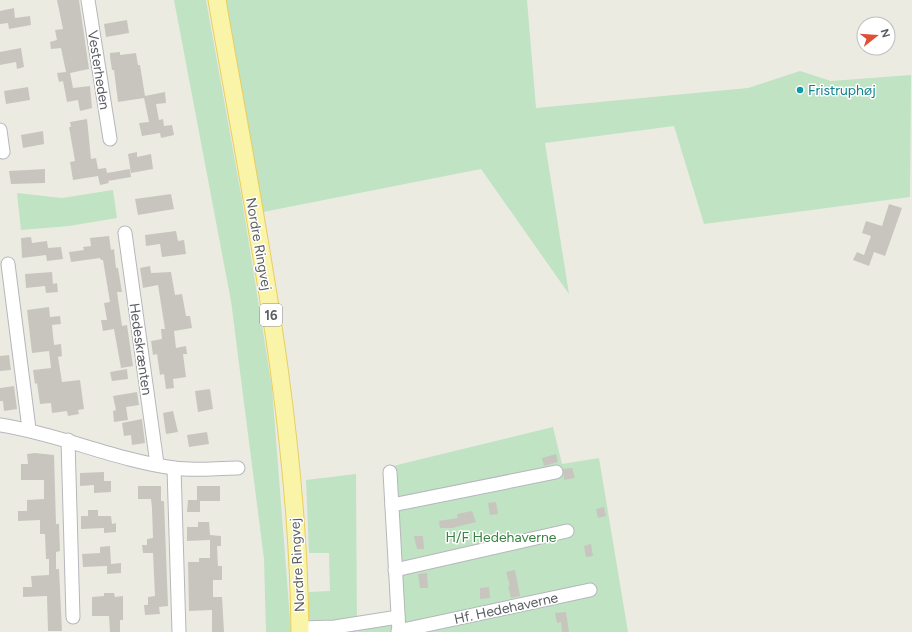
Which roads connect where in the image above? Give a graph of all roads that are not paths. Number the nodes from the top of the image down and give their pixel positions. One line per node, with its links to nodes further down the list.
1 (88, 0): 4 (street, Vesterheden)
2 (217, 0): 22 (main road, Nordre Ringvej / 16)
3 (0, 130): 5 (street)
4 (110, 139)
5 (3, 152)
6 (125, 233): 11 (street, Hedeskrænten)
7 (8, 264): 9 (street)
8 (0, 425): 9 (street)
9 (29, 429): 10 (street)
10 (68, 440): 11 (street); 20 (street)
11 (157, 464): 12 (street)
12 (174, 468): 13 (street); 24 (street)
13 (238, 468)
14 (390, 472): 16 (street, Hf. Hedehaverne)
15 (556, 472): 16 (street)
16 (392, 505): 18 (street, Hf. Hedehaverne)
17 (568, 531): 18 (street)
18 (395, 570): 21 (street, Hf. Hedehaverne)
19 (590, 590): 23 (street, Hf. Hedehaverne)
20 (73, 617)
21 (398, 617): 22 (street); 23 (street, Hf. Hedehaverne)
22 (300, 630)
23 (398, 631)
24 (179, 632)

